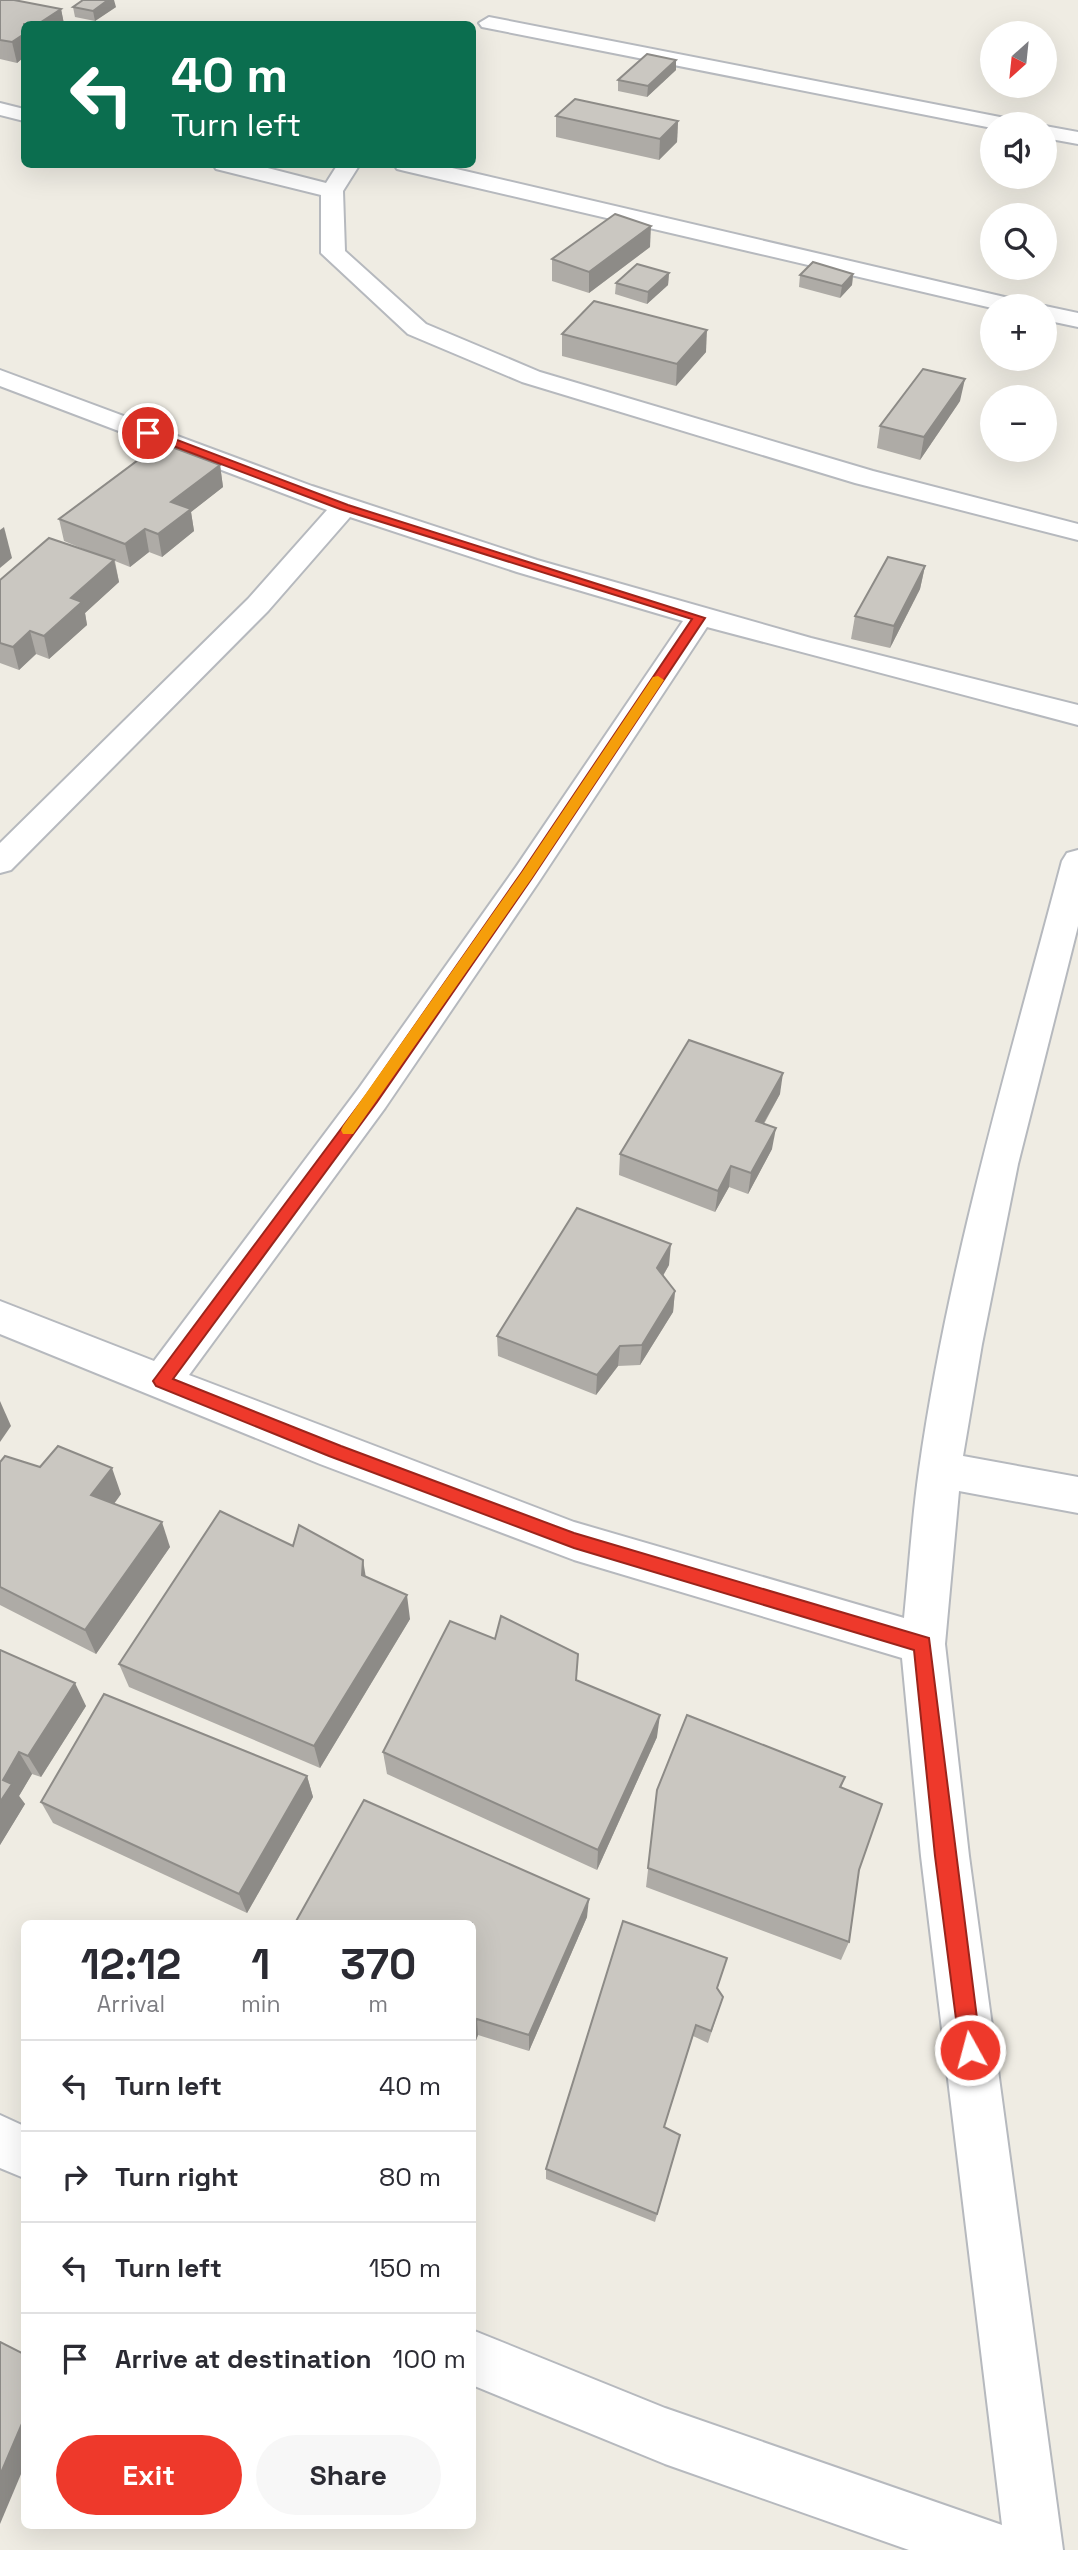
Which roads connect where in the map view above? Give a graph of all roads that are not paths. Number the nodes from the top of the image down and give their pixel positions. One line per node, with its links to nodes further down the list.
1 (508, 8): 2 (street)
2 (489, 23): 3 (street); 4 (street)
3 (476, 34)
4 (980, 119)
5 (1057, 134): 6 (street)
6 (1078, 138)
7 (240, 168): 10 (street)
8 (346, 168): 10 (street)
9 (422, 168): 11 (street)
10 (332, 191): 16 (street)
11 (980, 298)
12 (1057, 316): 13 (street)
13 (1078, 320)
14 (0, 377): 15 (street)
15 (344, 507): 17 (street); 20 (street)
16 (1078, 532)
17 (699, 618): 18 (street); 22 (street)
18 (1078, 715)
19 (1078, 860): 23 (street)
20 (0, 862)
21 (0, 1317): 22 (street)
22 (162, 1381): 25 (street)
23 (940, 1470): 24 (street); 25 (street)
24 (1078, 1495)
25 (923, 1644): 30 (street)
26 (0, 2141): 27 (street)
27 (21, 2151)
28 (476, 2359): 29 (street)
29 (994, 2550)
30 (1034, 2550)

